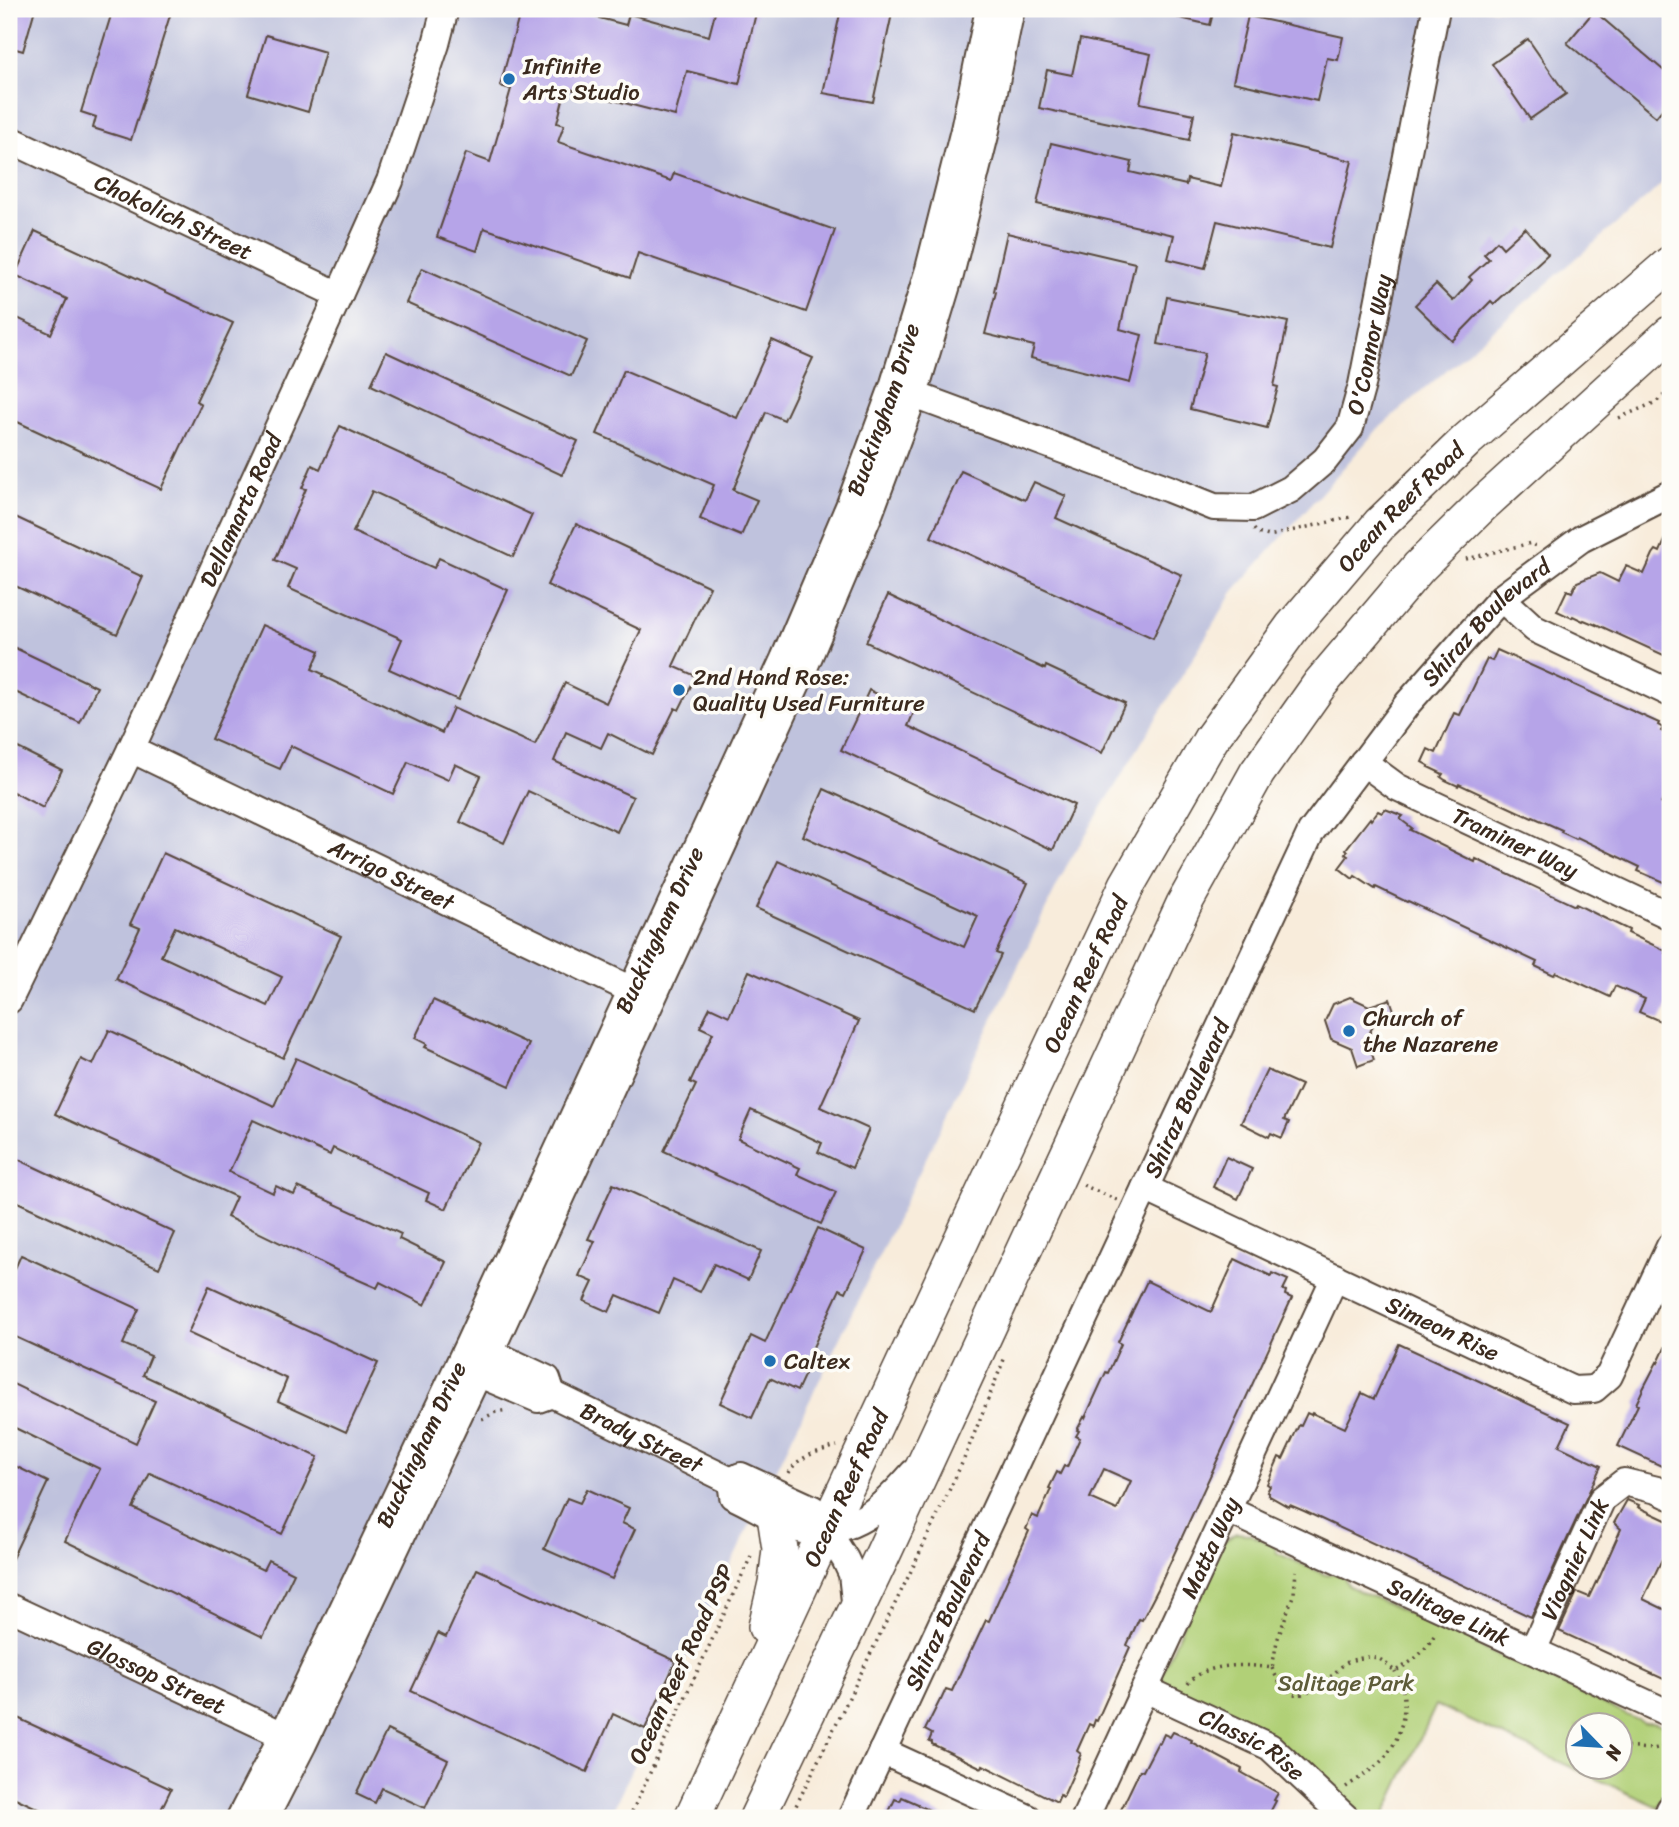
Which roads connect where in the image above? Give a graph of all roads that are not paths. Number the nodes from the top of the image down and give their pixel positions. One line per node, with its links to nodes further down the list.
1 (445, 9): 7 (street, Dellamarta Road)
2 (989, 9): 9 (street, Buckingham Drive)
3 (1011, 9): 9 (street, Buckingham Drive)
4 (1436, 9): 9 (street, O'Connor Way)
5 (9, 139): 7 (street, Chokolich Street)
6 (1670, 264): 27 (main road, Ocean Reef Road)
7 (339, 295): 13 (street, Dellamarta Road)
8 (1670, 334): 22 (main road)
9 (904, 390): 16 (street, Buckingham Drive)
10 (1670, 494): 11 (street, Shiraz Boulevard)
11 (1501, 598): 12 (street); 14 (street, Shiraz Boulevard)
12 (1670, 693)
13 (131, 749): 16 (street, Arrigo Street); 17 (street, Dellamarta Road)
14 (1363, 762): 15 (street, Traminer Way); 18 (street, Shiraz Boulevard)
15 (1670, 916)
16 (641, 995): 21 (street, Buckingham Drive)
17 (9, 1000)
18 (1145, 1188): 20 (street, Simeon Rise); 35 (street, Shiraz Boulevard)
19 (1670, 1246): 20 (street, Simeon Rise)
20 (1335, 1277): 25 (street, Matta Way)
21 (474, 1358): 23 (street, Brady Street); 34 (street, Buckingham Drive); 34 (street, Buckingham Drive)
22 (928, 1456): 27 (street, Brady Street); 29 (main road)
23 (732, 1481): 26 (street, Brady Street); 27 (street, Brady Street)
24 (1670, 1496): 30 (street, Viognier Link)
25 (1228, 1510): 30 (street, Salitage Link); 32 (street, Matta Way)
26 (775, 1516): 27 (street, Brady Street); 31 (main road)
27 (827, 1531): 29 (street, Brady Street); 31 (main road, Ocean Reef Road)
28 (9, 1607): 34 (street, Glossop Street)
29 (856, 1610): 40 (main road)
30 (1533, 1650): 33 (street, Salitage Link)
31 (753, 1689): 39 (main road, Ocean Reef Road)
32 (1145, 1689): 36 (street, Classic Rise); 43 (street, Matta Way)
33 (1670, 1714)
34 (293, 1740): 37 (street, Buckingham Drive); 38 (street, Buckingham Drive)
35 (882, 1751): 41 (street, Shiraz Boulevard); 42 (street)
36 (1342, 1806)
37 (240, 1818)
38 (264, 1818)
39 (692, 1818)
40 (757, 1818)
41 (850, 1818)
42 (1028, 1818)
43 (1085, 1818)

